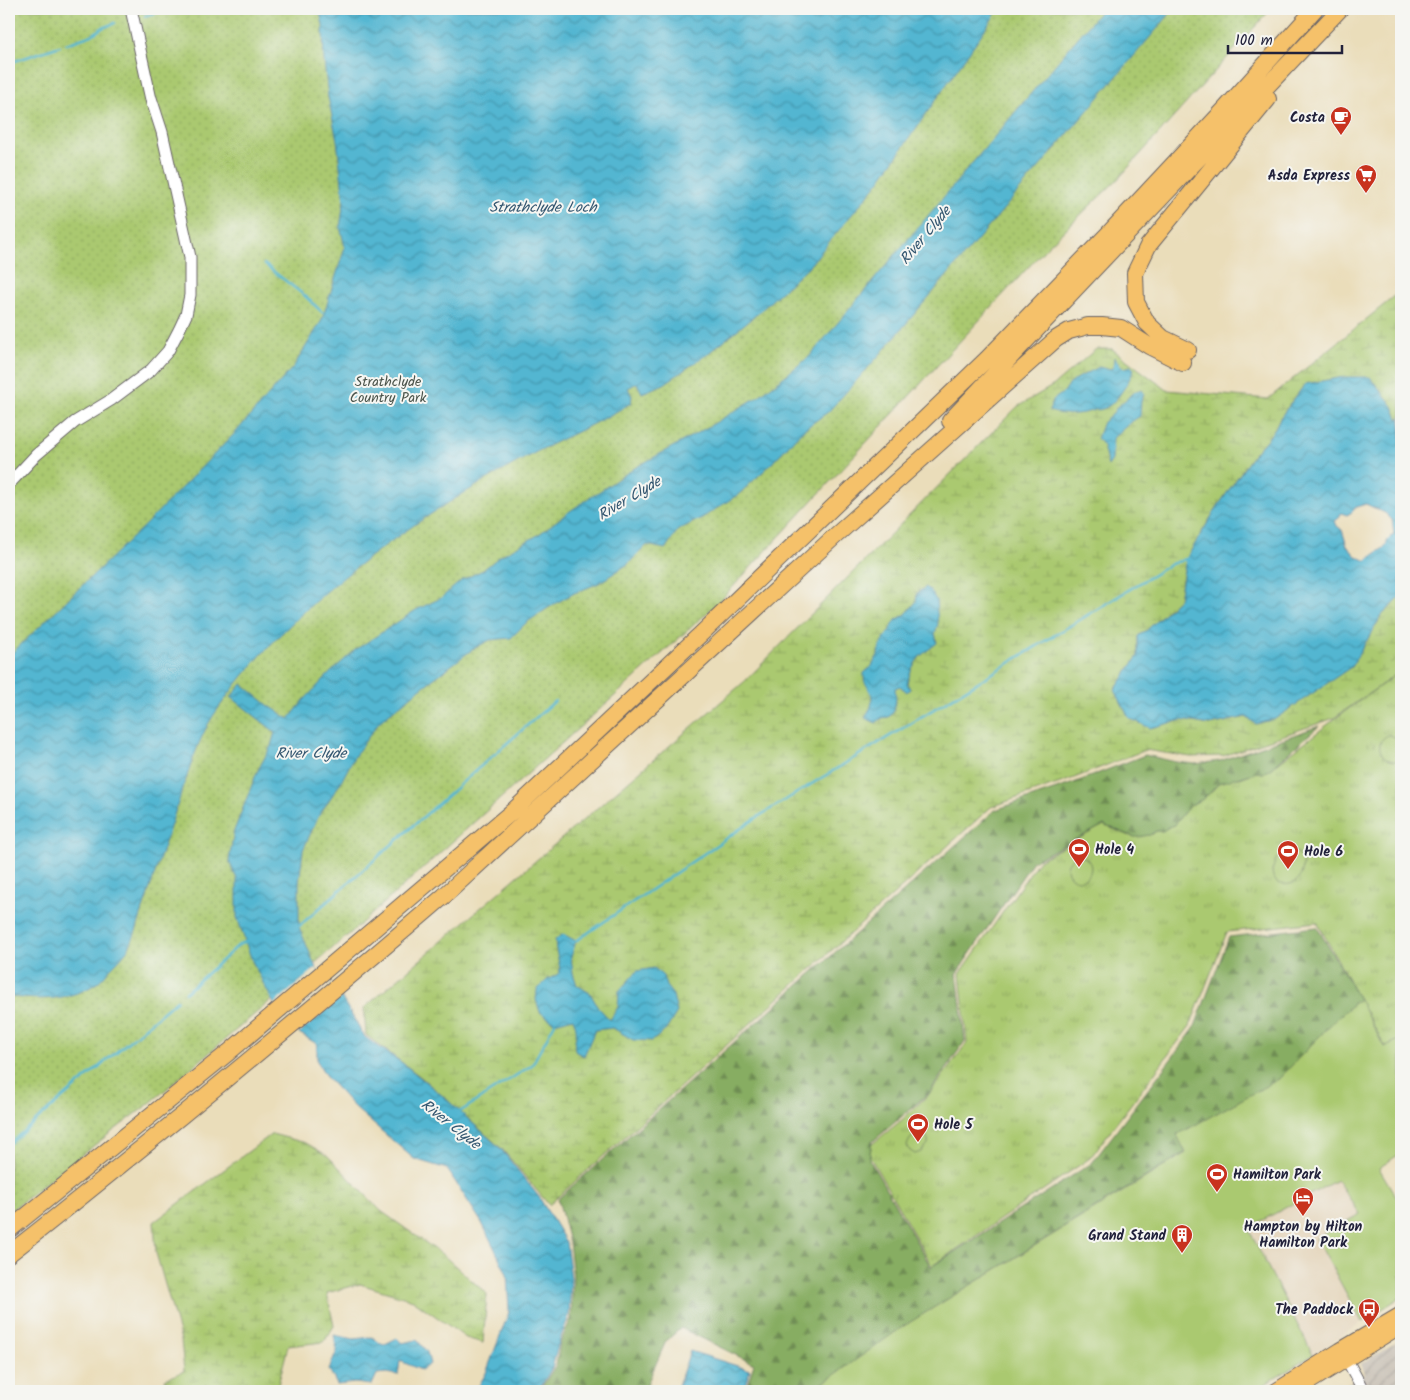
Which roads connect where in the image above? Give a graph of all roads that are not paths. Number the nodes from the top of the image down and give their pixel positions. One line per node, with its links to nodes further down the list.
1 (131, 9): 4 (street)
2 (1314, 9): 8 (highway)
3 (1341, 9): 7 (highway); 7 (highway)
4 (152, 98): 5 (street); 5 (street)
5 (190, 274): 6 (street)
6 (9, 484)
7 (869, 506): 9 (highway)
8 (45, 1200): 10 (highway); 11 (highway)
9 (61, 1214): 12 (highway); 13 (highway)
10 (9, 1223)
11 (9, 1230)
12 (9, 1254)
13 (9, 1265)
14 (1400, 1319): 15 (main road)
15 (1344, 1355): 16 (main road); 17 (main road); 18 (street)
16 (1275, 1391)
17 (1296, 1391)
18 (1357, 1391)

